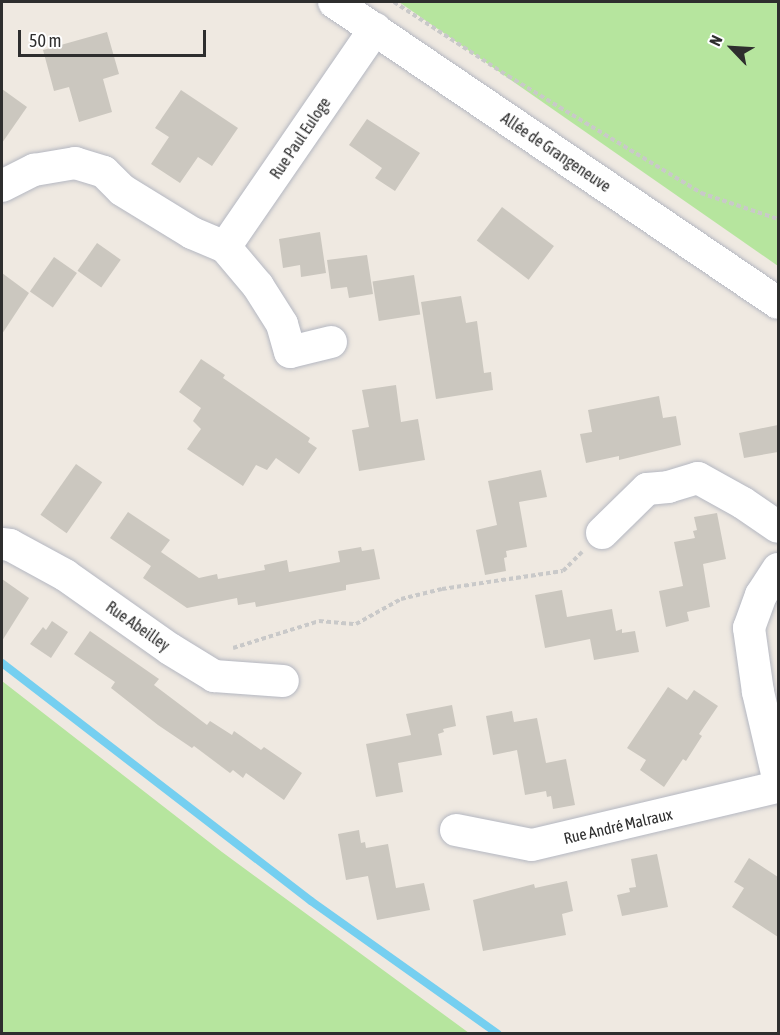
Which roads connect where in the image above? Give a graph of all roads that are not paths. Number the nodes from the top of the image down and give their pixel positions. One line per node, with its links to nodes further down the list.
1 (334, 2): 2 (street, Allée de Grangeneuve)
2 (375, 29): 4 (street, Rue Paul Euloge); 5 (street, Allée de Grangeneuve)
3 (2, 186): 4 (street)
4 (225, 247): 6 (street)
5 (778, 303)
6 (331, 342)
7 (778, 527): 8 (street)
8 (602, 533)
9 (2, 544): 11 (street, Rue Abeilley)
10 (778, 569): 12 (street)
11 (283, 681)
12 (772, 727): 13 (street)
13 (778, 777)
14 (778, 787): 15 (street, Rue André Malraux)
15 (456, 830)

